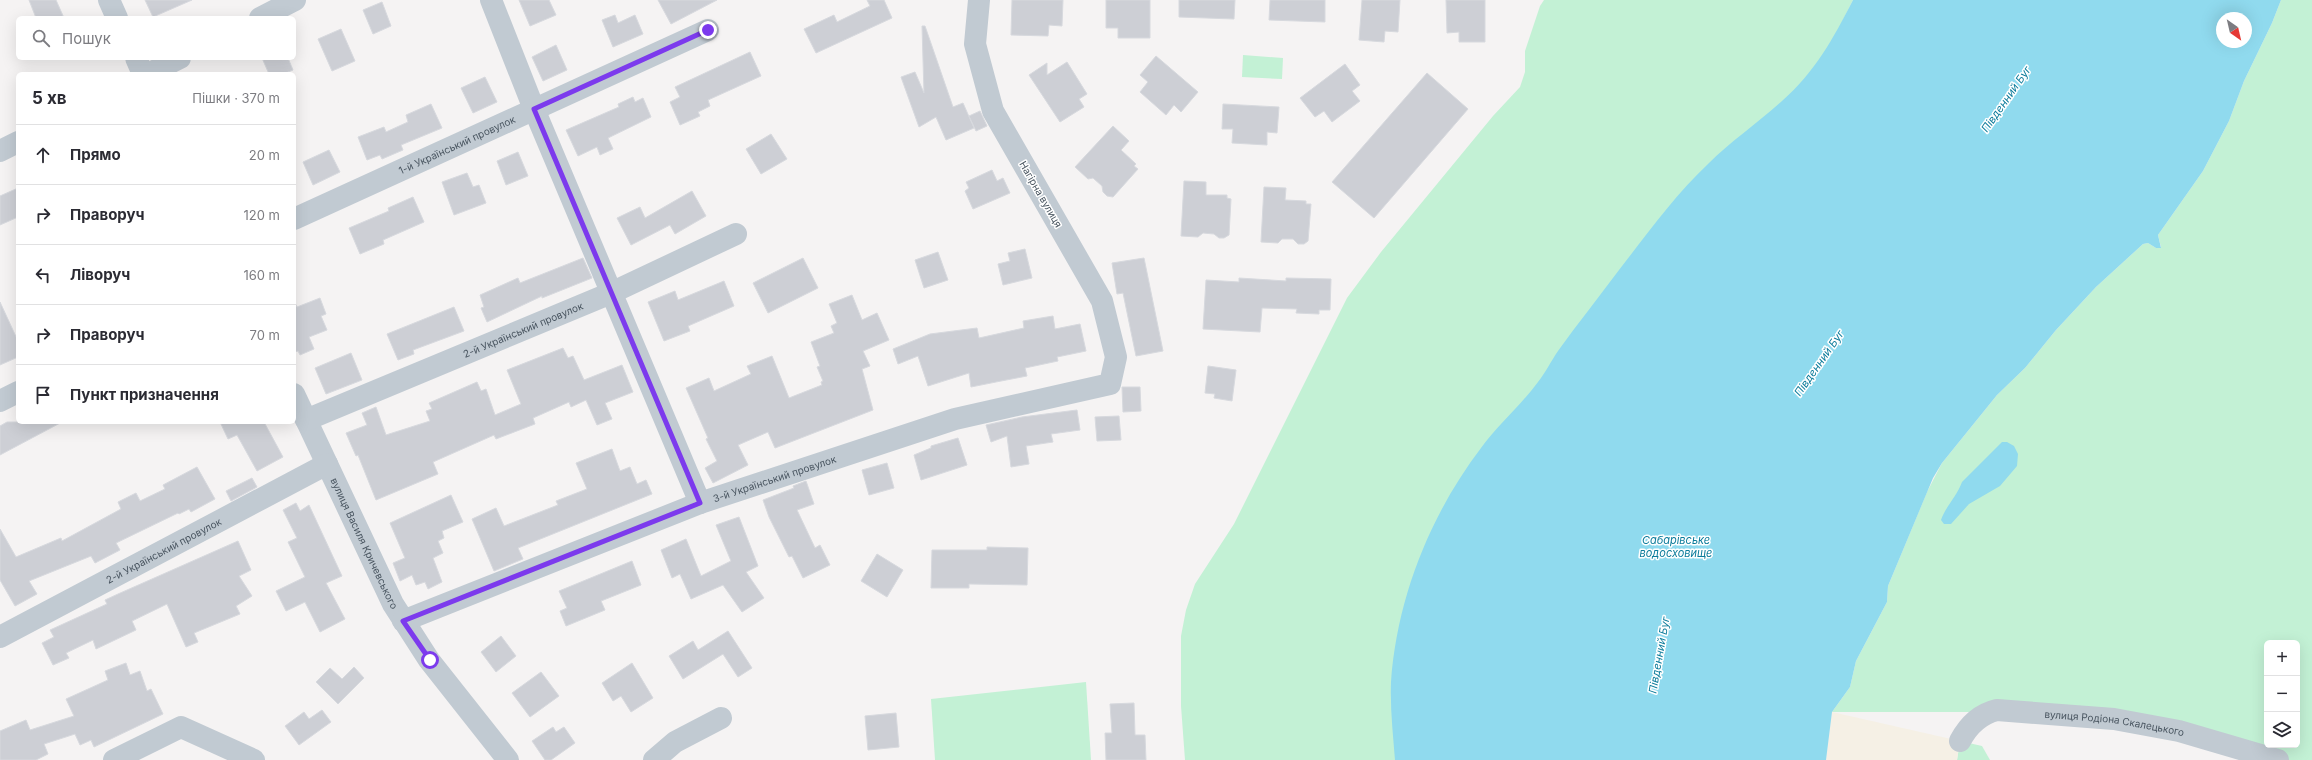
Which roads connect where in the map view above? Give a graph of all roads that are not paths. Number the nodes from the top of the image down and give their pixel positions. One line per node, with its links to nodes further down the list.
1 (108, 0): 5 (street)
2 (295, 0): 6 (street)
3 (491, 0): 12 (street)
4 (979, 0): 18 (street, Нагірна вулиця)
5 (116, 16)
6 (264, 16)
7 (708, 30): 12 (street, 1-й Український провулок)
8 (137, 60): 10 (street)
9 (176, 60): 11 (street)
10 (142, 72)
11 (152, 72)
12 (534, 109): 15 (street, 1-й Український провулок); 17 (street)
13 (16, 143): 14 (street)
14 (0, 151)
15 (296, 218)
16 (736, 234): 17 (street, 2-й Український провулок)
17 (611, 293): 22 (street, 2-й Український провулок); 24 (street)
18 (1110, 384): 24 (street, 3-й Український провулок)
19 (16, 393): 21 (street)
20 (296, 398): 22 (street, вулиця Василя Кричевського)
21 (0, 401)
22 (306, 420): 23 (street, вулиця Василя Кричевського)
23 (327, 464): 25 (street, вулиця Василя Кричевського); 26 (street, 2-й Український провулок)
24 (700, 503): 25 (street, 3-й Український провулок)
25 (403, 621): 31 (street, вулиця Василя Кричевського)
26 (0, 637)
27 (721, 718): 32 (street)
28 (1960, 741): 33 (street, вулиця Родіона Скалецького)
29 (114, 760): 30 (street)
30 (254, 760)
31 (508, 760)
32 (654, 760)
33 (2278, 760)

